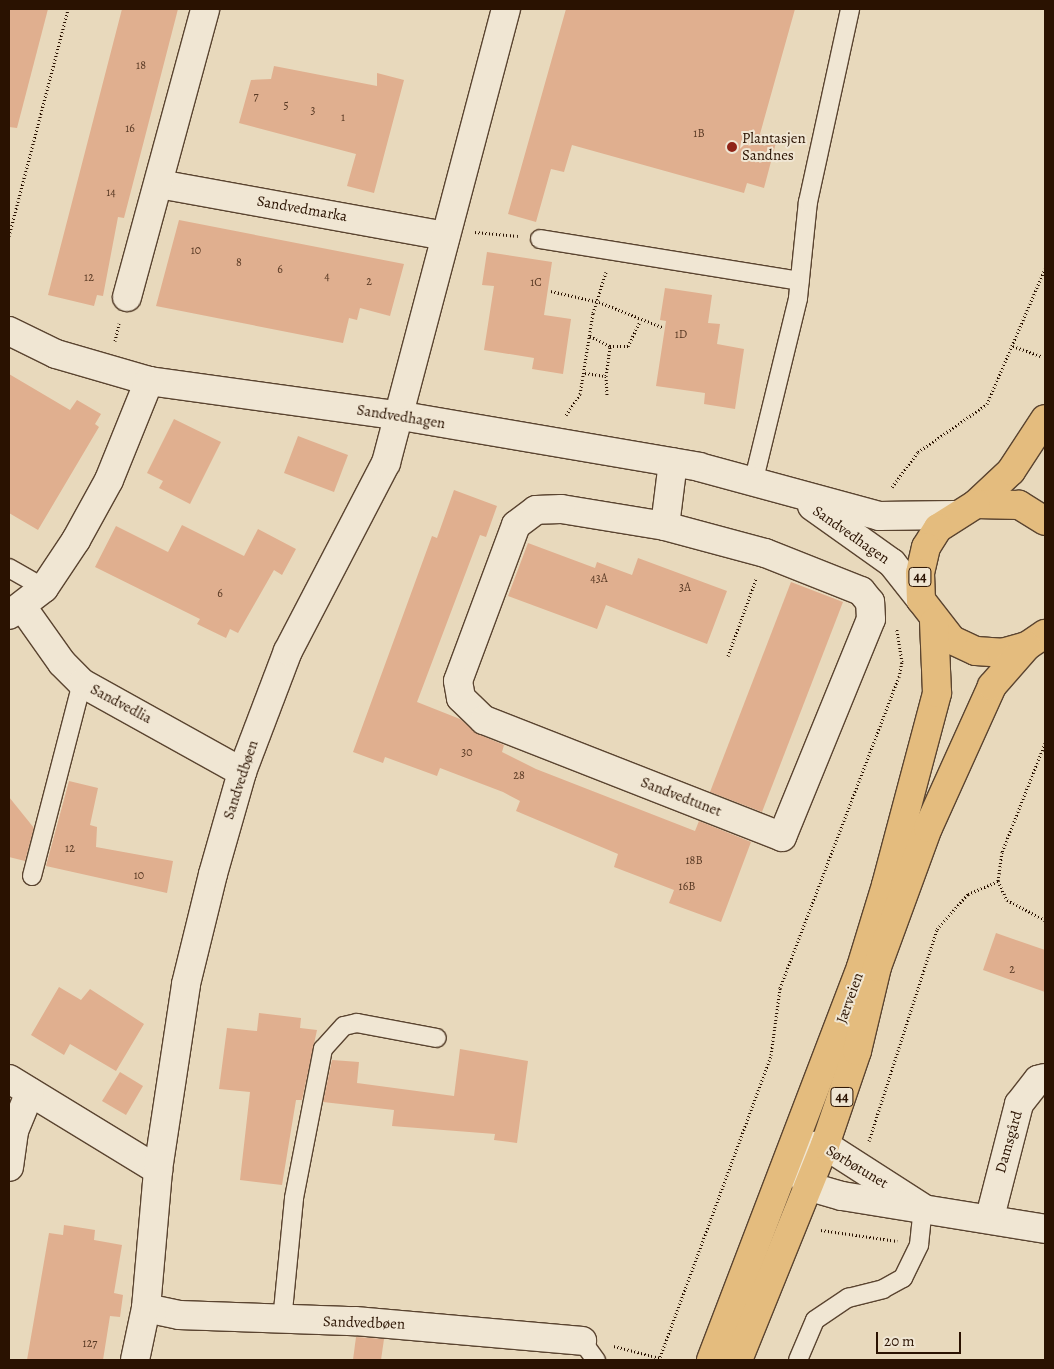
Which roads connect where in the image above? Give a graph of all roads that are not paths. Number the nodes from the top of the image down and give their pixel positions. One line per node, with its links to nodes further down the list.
1 (205, 9): 4 (street)
2 (506, 9): 5 (street)
3 (850, 9): 7 (lane)
4 (159, 184): 5 (street, Sandvedmarka); 8 (street)
5 (445, 236): 11 (street)
6 (540, 239): 7 (lane)
7 (800, 281): 14 (lane)
8 (127, 297)
9 (9, 331): 10 (street, Sandvedhagen)
10 (149, 381): 11 (street, Sandvedhagen); 20 (street, Sandvedlia)
11 (402, 416): 13 (street, Sandvedhagen); 25 (street, Sandvedbøen)
12 (1045, 419): 16 (main road, 44)
13 (673, 462): 14 (street, Sandvedhagen); 18 (street)
14 (754, 479): 15 (street, Sandvedhagen)
15 (796, 496): 16 (street, Sandvedhagen); 21 (street, Sandvedhagen)
16 (965, 510): 17 (main road); 21 (main road, 44)
17 (1045, 521)
18 (665, 526): 18 (street, Sandvedtunet)
19 (9, 568): 20 (lane)
20 (44, 588): 22 (street, Sandvedlia)
21 (928, 611): 23 (main road, 44); 31 (main road, Jærveien / 44)
22 (16, 612): 24 (street, Sandvedlia)
23 (1036, 640): 30 (main road, Jærveien / 44)
24 (82, 683): 25 (street, Sandvedlia); 26 (lane)
25 (242, 772): 33 (street, Sandvedbøen)
26 (32, 876)
27 (437, 1038): 39 (lane)
28 (1045, 1078): 36 (street, Damsgård)
29 (19, 1086): 32 (street); 33 (street)
30 (825, 1145): 31 (street, Sørbøtunet); 34 (main road, Jærveien / 44); 35 (street, Sørbøtunet)
31 (793, 1148): 34 (street); 42 (main road, Jærveien / 44)
32 (9, 1167)
33 (158, 1170): 38 (street, Sandvedbøen)
34 (807, 1186): 35 (street, Sørbøtunet); 43 (main road, Jærveien / 44)
35 (923, 1208): 36 (street, Sørbøtunet); 44 (lane)
36 (990, 1216): 37 (street, Sørbøtunet)
37 (1045, 1229)
38 (146, 1308): 39 (street, Sandvedbøen); 41 (street, Sandvedbøen)
39 (282, 1321): 40 (street, Sandvedbøen)
40 (589, 1351)
41 (135, 1360)
42 (711, 1360)
43 (738, 1360)
44 (798, 1360)

